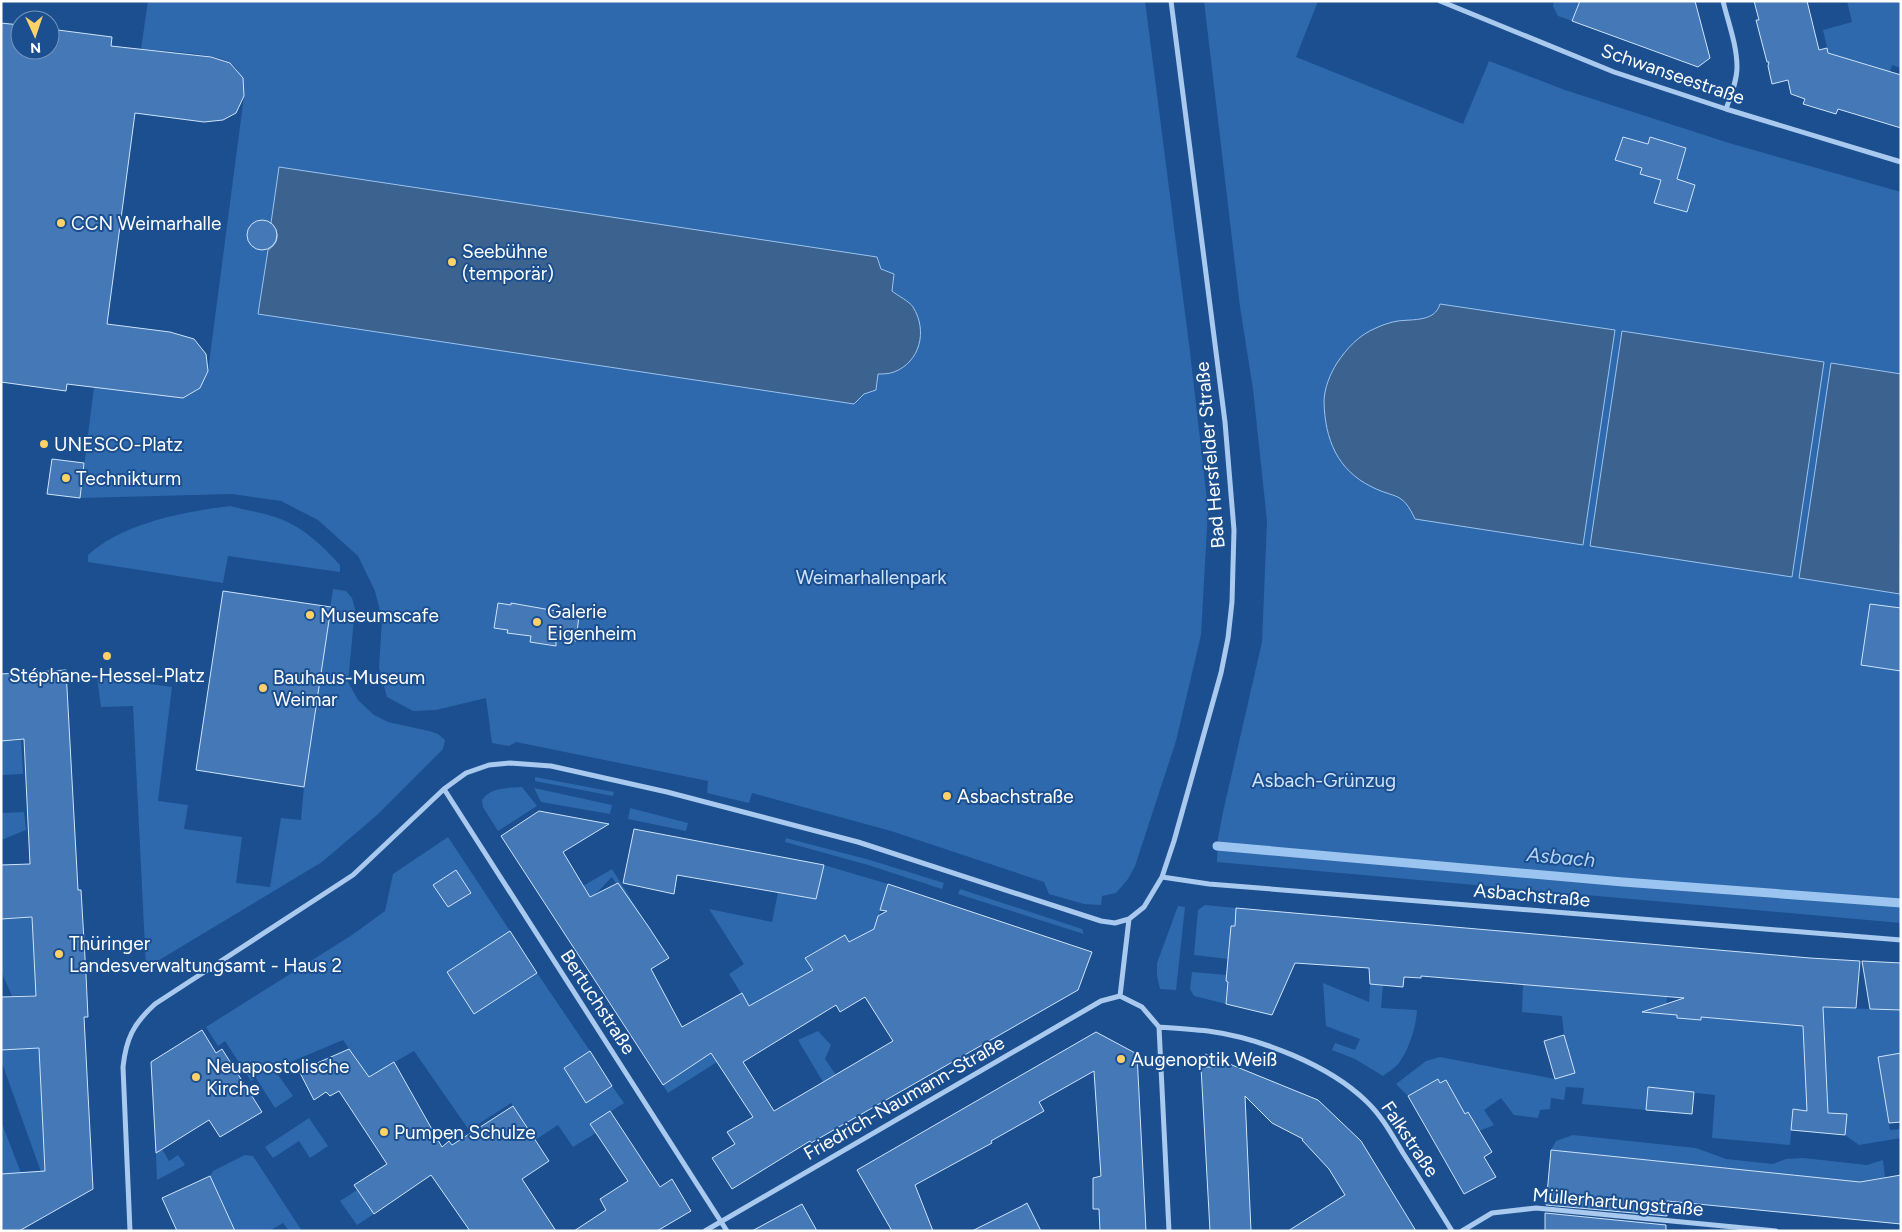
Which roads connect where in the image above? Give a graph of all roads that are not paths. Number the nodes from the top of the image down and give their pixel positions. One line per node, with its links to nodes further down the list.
1 (1171, 1): 7 (street, Bad Hersfelder Straße)
2 (1440, 1): 4 (street, Schwanseestraße)
3 (1723, 1): 4 (street)
4 (1726, 109): 5 (street, Schwanseestraße)
5 (1901, 162)
6 (444, 789): 8 (street); 12 (street, Bertuchstraße); 13 (street)
7 (1162, 877): 8 (street, Bad Hersfelder Straße); 9 (street, Asbachstraße)
8 (1129, 919): 10 (street)
9 (1901, 940)
10 (1120, 996): 11 (street); 12 (street, Friedrich-Naumann-Straße)
11 (1159, 1027): 16 (street); 17 (street, Falkstraße)
12 (722, 1221): 14 (street, Friedrich-Naumann-Straße); 15 (street, Bertuchstraße)
13 (130, 1231)
14 (705, 1231)
15 (727, 1231)
16 (1170, 1231)
17 (1452, 1231)
18 (1462, 1231): 19 (street, Müllerhartungstraße)
19 (1776, 1231)

